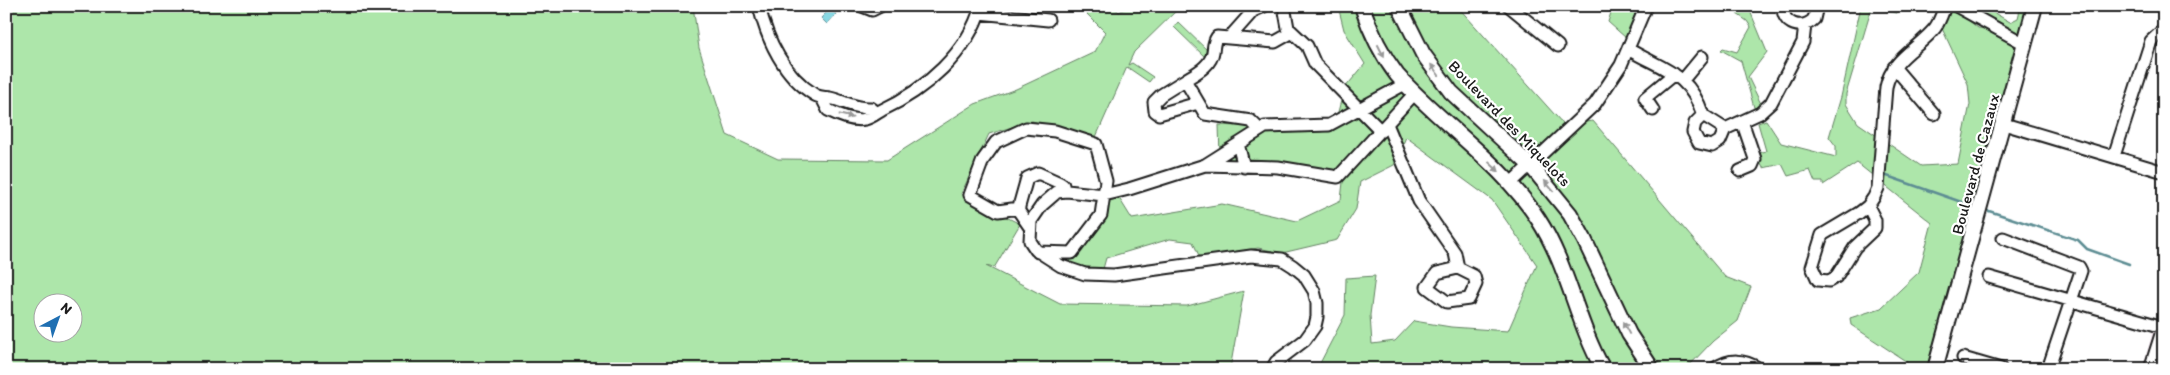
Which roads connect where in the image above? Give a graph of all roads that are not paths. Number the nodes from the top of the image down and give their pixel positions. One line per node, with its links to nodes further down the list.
1 (759, 6): 15 (street)
2 (862, 6): 3 (street)
3 (880, 6)
4 (1264, 6): 20 (street)
5 (1284, 6): 19 (street)
6 (1362, 6): 28 (main road, one-way to 28)
7 (1399, 6): 42 (main road, Boulevard des Miquelots, one-way to 7)
8 (1509, 6): 22 (street)
9 (1646, 6): 23 (street)
10 (1783, 6): 17 (street)
11 (1818, 6): 17 (street)
12 (1945, 6): 25 (street)
13 (1956, 6): 21 (street)
14 (2035, 6): 21 (main road, Boulevard de Cazaux)
15 (980, 10): 16 (street)
16 (1048, 20)
17 (1805, 25): 34 (street)
18 (2164, 29): 40 (street)
19 (1291, 33): 20 (street); 30 (street)
20 (1229, 38): 27 (street)
21 (2025, 44): 35 (main road, Boulevard de Cazaux)
22 (1558, 46)
23 (1628, 49): 26 (street); 42 (street)
24 (1702, 57): 26 (street)
25 (1894, 67): 32 (street); 49 (street)
26 (1679, 77): 31 (street); 33 (street)
27 (1183, 82): 29 (street); 29 (street)
28 (1410, 88): 30 (street); 36 (street); 46 (main road, one-way to 46)
29 (1198, 103): 38 (street)
30 (1358, 110): 36 (street); 38 (street)
31 (1653, 110)
32 (1934, 114)
33 (1702, 115): 37 (street); 37 (street)
34 (1742, 121): 37 (street); 44 (street)
35 (2004, 124): 40 (street); 66 (main road, Boulevard de Cazaux)
36 (1384, 128): 43 (street); 54 (street)
37 (1725, 128)
38 (1260, 130): 39 (street)
39 (1238, 144): 41 (street); 43 (street)
40 (2114, 156): 45 (street)
41 (1205, 165): 43 (street); 48 (street)
42 (1531, 166): 46 (street); 63 (main road, Boulevard des Miquelots, one-way to 42)
43 (1244, 167)
44 (1740, 171)
45 (2164, 172)
46 (1511, 183): 62 (main road)
47 (1064, 191): 48 (street); 50 (street); 51 (street)
48 (1104, 195): 50 (street); 53 (street)
49 (1868, 206): 49 (street)
50 (1019, 208): 51 (street)
51 (1029, 226): 53 (street)
52 (2003, 238): 56 (street)
53 (1038, 252): 61 (street)
54 (1458, 268)
55 (1990, 277): 56 (street)
56 (2071, 299): 57 (street); 68 (street)
57 (2163, 326): 59 (street)
58 (2164, 342): 59 (street)
59 (2154, 356): 69 (street)
60 (1963, 358): 67 (street)
61 (1272, 369)
62 (1603, 369)
63 (1652, 369)
64 (1714, 369): 65 (street)
65 (1760, 369)
66 (1937, 369)
67 (2000, 369)
68 (2048, 369)
69 (2150, 369)

